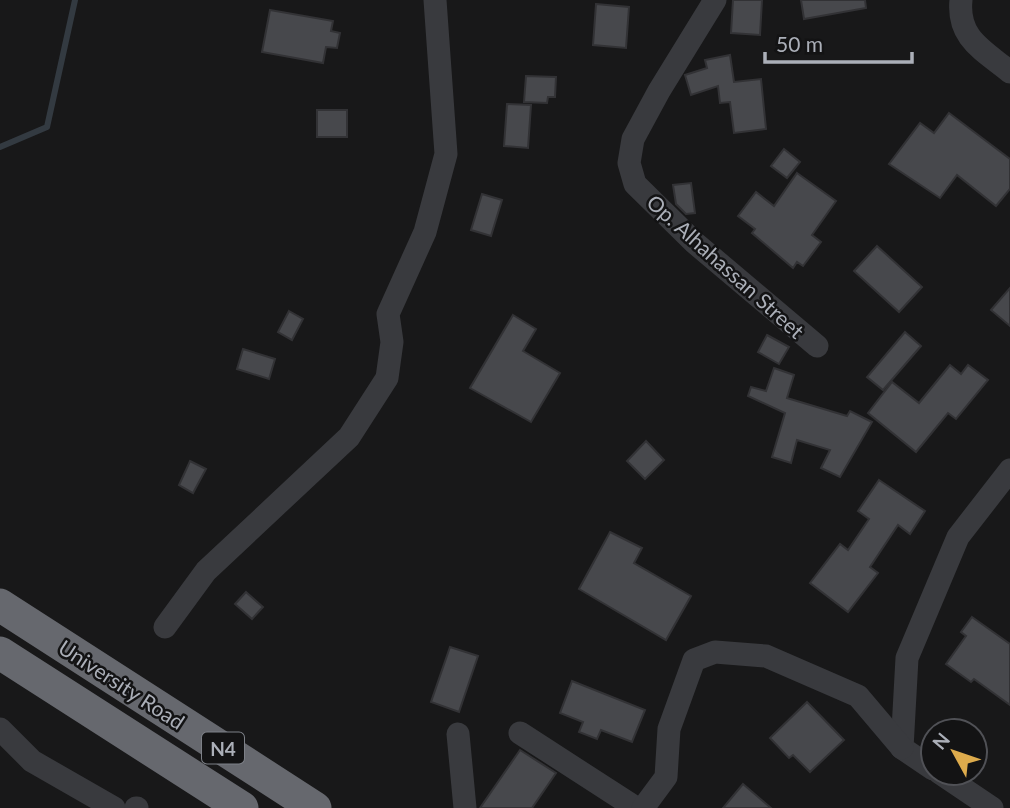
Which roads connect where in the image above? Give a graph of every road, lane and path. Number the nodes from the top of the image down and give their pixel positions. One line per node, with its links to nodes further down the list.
1 (435, 0): 8 (street)
2 (715, 0): 5 (street, Op. Alhahassan Street)
3 (961, 0): 4 (street)
4 (1010, 72)
5 (817, 346)
6 (1010, 470): 13 (street)
7 (0, 605): 18 (highway, University Road / N4)
8 (165, 627)
9 (0, 653): 17 (highway, University Road / N4)
10 (0, 729): 16 (street)
11 (520, 733): 20 (street)
12 (458, 734): 19 (street)
13 (902, 748): 14 (street); 21 (street)
14 (919, 760)
15 (961, 787): 22 (street)
16 (114, 808)
17 (242, 808)
18 (315, 808)
19 (465, 808)
20 (636, 808)
21 (643, 808)
22 (992, 808)

